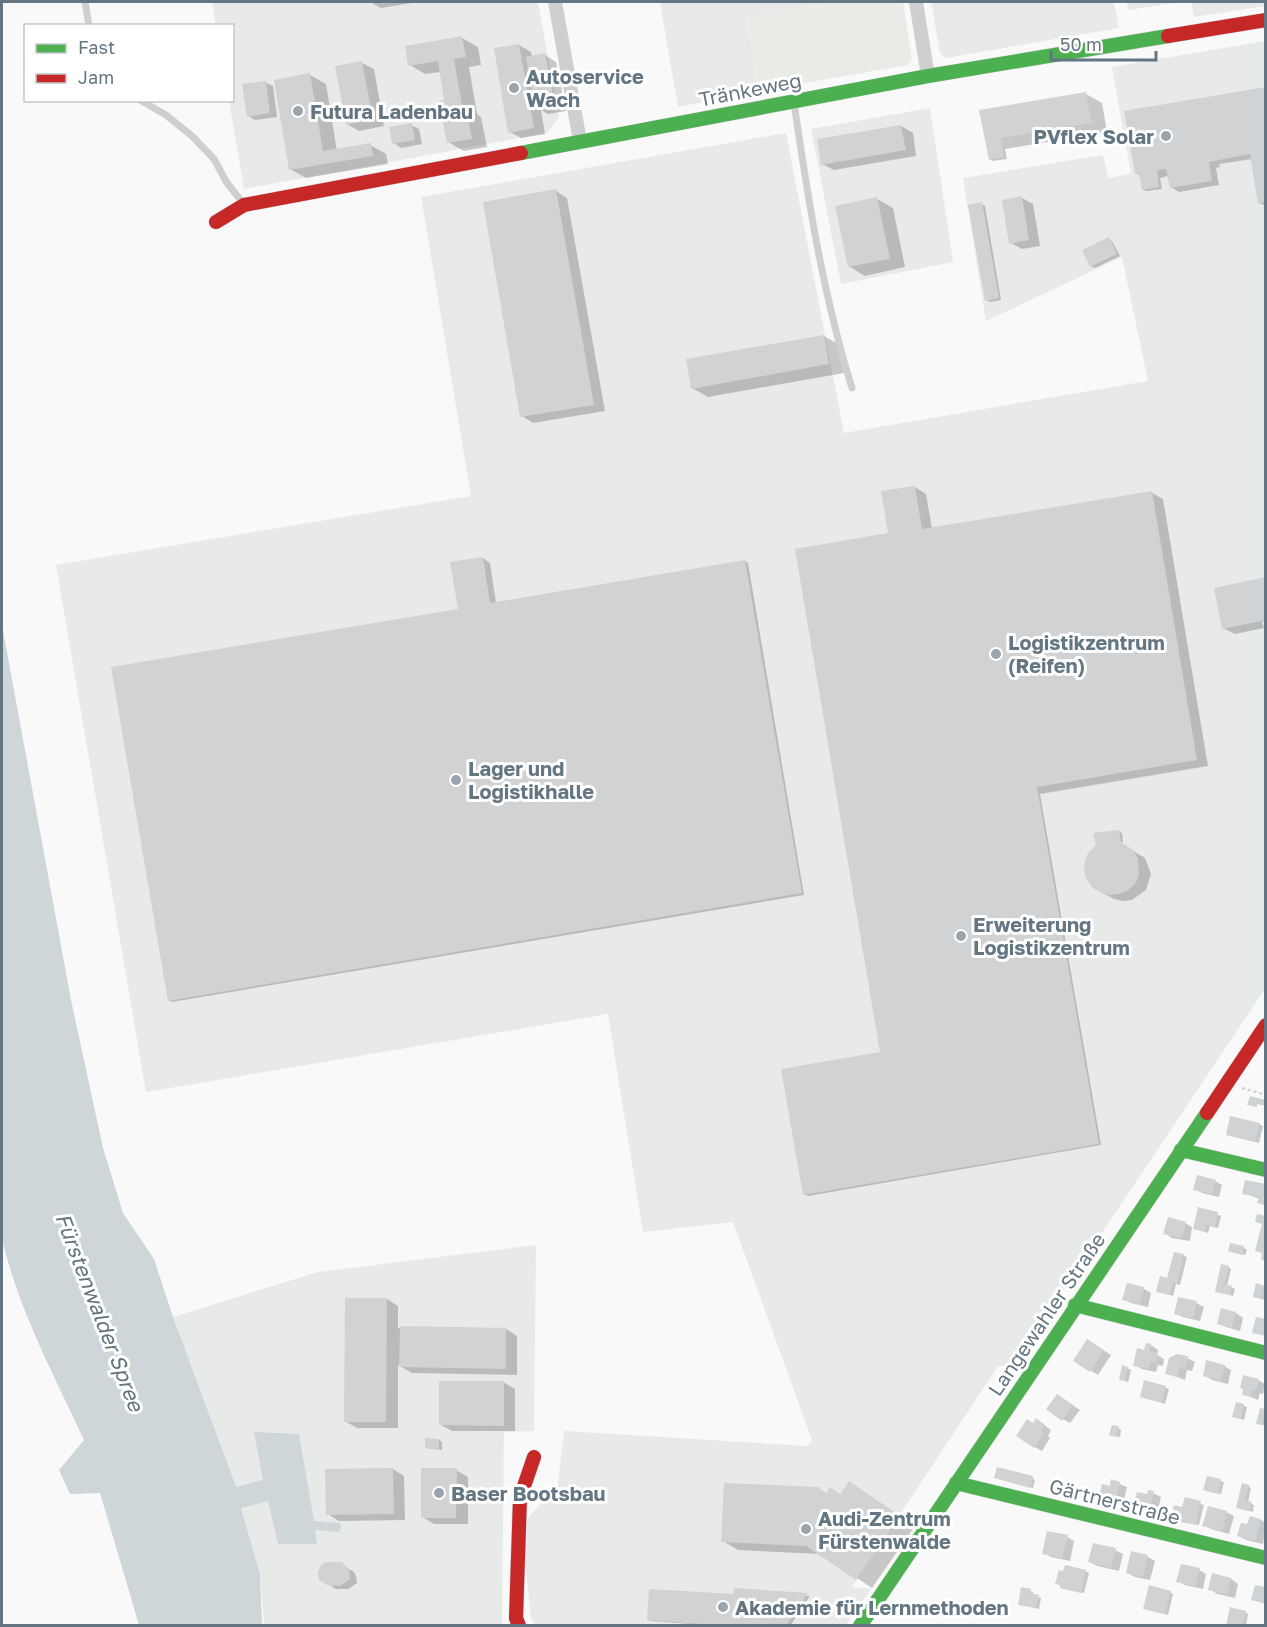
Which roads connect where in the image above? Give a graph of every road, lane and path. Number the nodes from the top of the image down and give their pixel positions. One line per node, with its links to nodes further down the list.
1 (85, 2): 5 (lane)
2 (555, 2): 9 (street)
3 (916, 2): 6 (street)
4 (1266, 20): 6 (street, Tränkeweg)
5 (89, 24)
6 (928, 76): 7 (street, Tränkeweg)
7 (793, 101): 9 (street, Tränkeweg); 12 (lane)
8 (143, 102): 10 (lane)
9 (580, 141): 10 (street, Tränkeweg)
10 (244, 205): 11 (street, Tränkeweg)
11 (216, 222)
12 (852, 388)
13 (1266, 1025): 14 (street, Langewahler Straße)
14 (1226, 1083): 15 (path); 16 (street, Langewahler Straße)
15 (1266, 1095)
16 (1181, 1150): 17 (street); 18 (street, Langewahler Straße)
17 (1266, 1170)
18 (1075, 1305): 19 (street); 21 (street, Langewahler Straße)
19 (1266, 1353)
20 (534, 1457): 23 (street)
21 (956, 1483): 22 (street, Gärtnerstraße); 24 (street, Langewahler Straße)
22 (1266, 1558)
23 (519, 1626)
24 (860, 1626)

